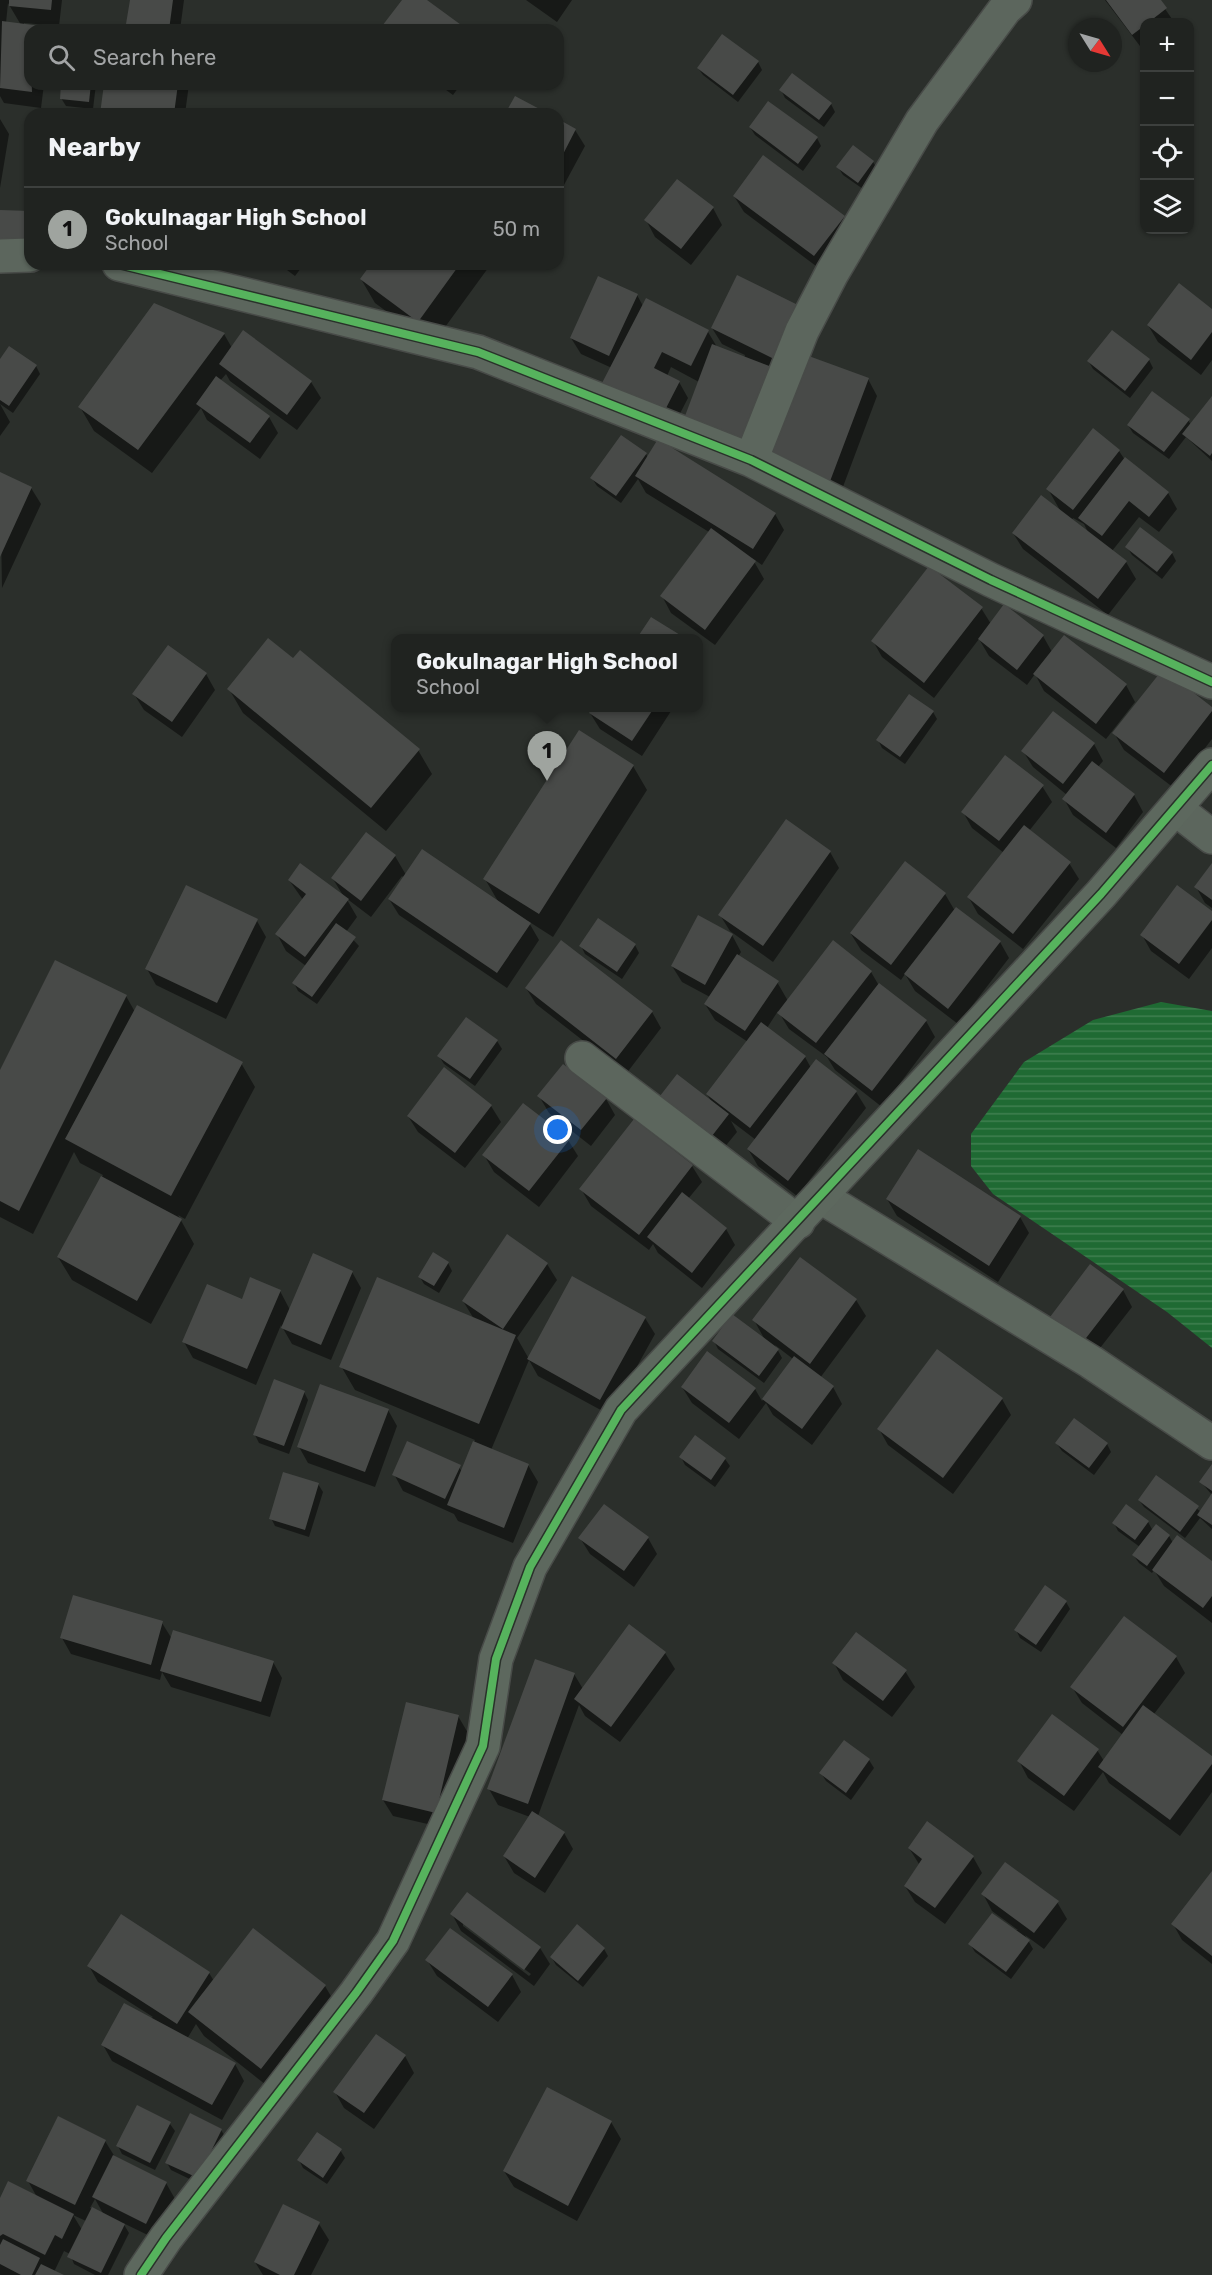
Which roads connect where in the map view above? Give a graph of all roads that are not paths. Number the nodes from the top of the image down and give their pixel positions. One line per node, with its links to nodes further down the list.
1 (1015, 0): 5 (street)
2 (24, 255): 3 (street)
3 (0, 256)
4 (143, 270): 5 (street)
5 (752, 460): 6 (street)
6 (1212, 682)
7 (1212, 765): 8 (street)
8 (1176, 809): 9 (street); 11 (street)
9 (1212, 837)
10 (582, 1058): 12 (street)
11 (821, 1197): 12 (street); 13 (street)
12 (798, 1222): 14 (street)
13 (1212, 1443)
14 (141, 2275)

